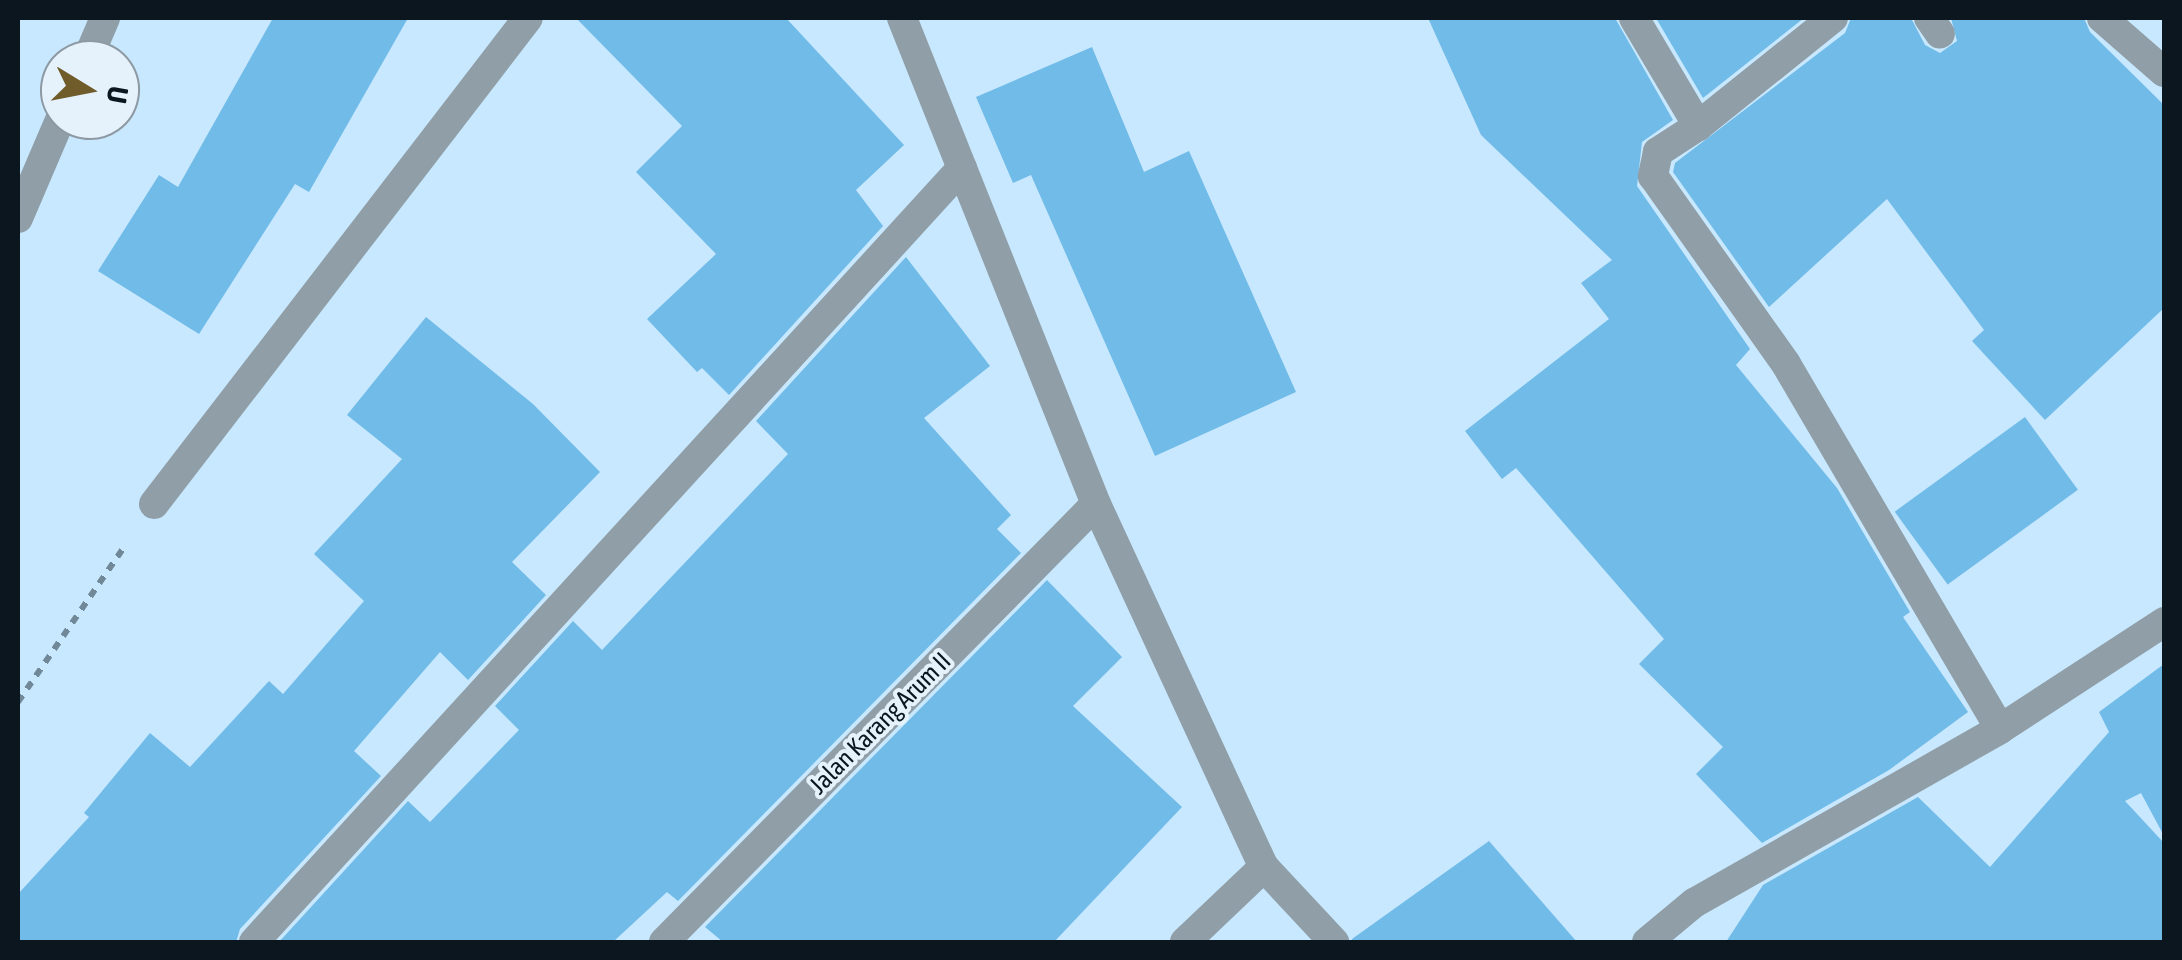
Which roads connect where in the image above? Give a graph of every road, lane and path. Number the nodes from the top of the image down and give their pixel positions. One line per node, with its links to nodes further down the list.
1 (528, 18): 11 (street)
2 (902, 18): 9 (street)
3 (1634, 18): 7 (street)
4 (1833, 18): 7 (street)
5 (2102, 18): 6 (street)
6 (2164, 72)
7 (1698, 126): 15 (street)
8 (51, 140): 10 (street)
9 (962, 168): 12 (street); 17 (street)
10 (18, 218)
11 (154, 504): 14 (path)
12 (1096, 504): 16 (street); 18 (street, Jalan Karang Arum II)
13 (2164, 622): 15 (street)
14 (18, 702)
15 (2000, 729): 21 (street)
16 (1264, 867): 19 (street); 20 (street)
17 (254, 942)
18 (664, 942)
19 (1185, 942)
20 (1334, 942)
21 (1647, 942)

